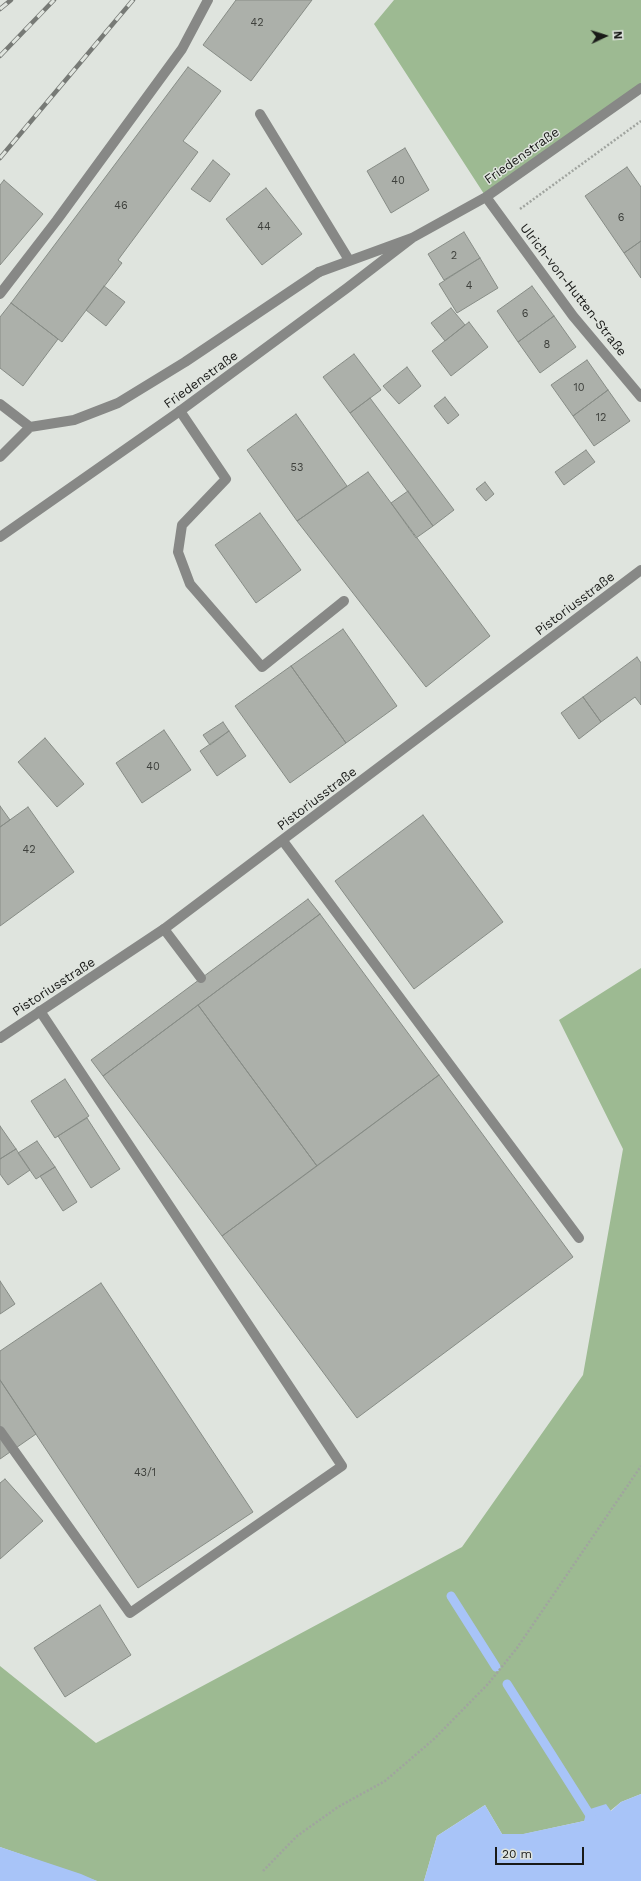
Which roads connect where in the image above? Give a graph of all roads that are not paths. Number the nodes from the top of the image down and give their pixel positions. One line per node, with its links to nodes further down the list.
1 (208, 0): 7 (street)
2 (641, 88): 4 (street, Friedenstraße)
3 (260, 114): 6 (street)
4 (486, 197): 5 (street, Friedenstraße); 8 (street, Ulrich-von-Hutten-Straße)
5 (412, 238): 6 (street, Friedenstraße); 10 (street, Friedenstraße)
6 (349, 260): 11 (street, Friedenstraße)
7 (0, 294)
8 (641, 397)
9 (0, 404): 11 (street)
10 (180, 411): 13 (street, Friedenstraße); 15 (street)
11 (30, 427): 12 (street)
12 (0, 457)
13 (0, 537)
14 (641, 570): 16 (street, Pistoriusstraße)
15 (344, 601)
16 (283, 841): 17 (street, Pistoriusstraße); 21 (street)
17 (164, 929): 18 (street); 19 (street, Pistoriusstraße)
18 (201, 978)
19 (40, 1011): 20 (street, Pistoriusstraße); 22 (street)
20 (0, 1038)
21 (579, 1238)
22 (0, 1431)

